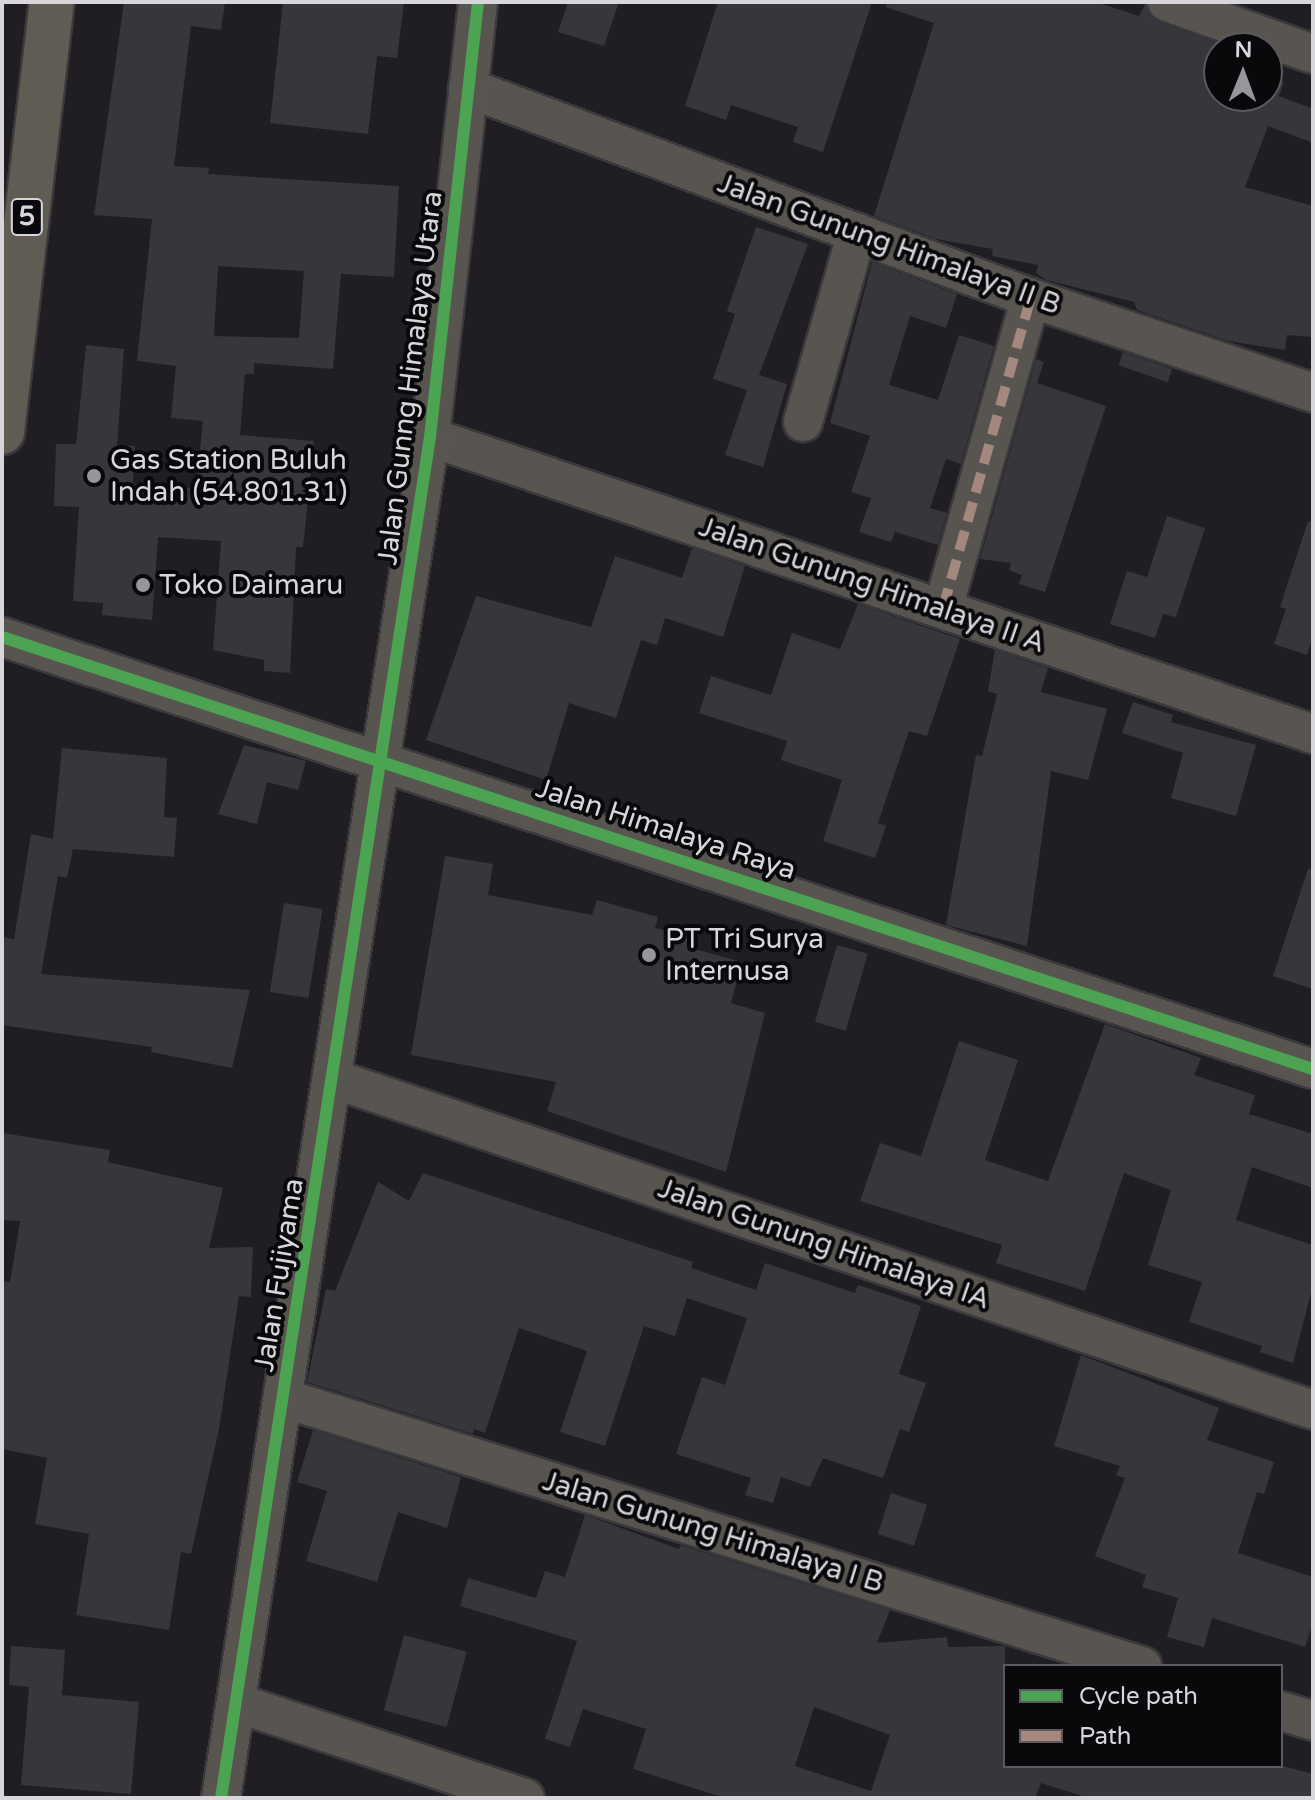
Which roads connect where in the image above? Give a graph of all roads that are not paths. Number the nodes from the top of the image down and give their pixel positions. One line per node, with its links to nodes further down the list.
1 (52, 2): 10 (highway, 5)
2 (478, 2): 5 (street, Jalan Gunng Himalaya Utara)
3 (1167, 2): 4 (street)
4 (1313, 54)
5 (468, 88): 6 (street, Jalan Gunung Himalaya II B); 11 (street, Jalan Gunng Himalaya Utara)
6 (857, 233): 7 (street, Jalan Gunung Himalaya II B); 9 (street)
7 (1031, 298): 8 (street, Jalan Gunung Himalaya II B); 12 (street)
8 (1313, 393)
9 (803, 422)
10 (2, 432)
11 (430, 437): 12 (street, Jalan Gunung Himalaya II A); 15 (street, Jalan Gunng Himalaya Utara)
12 (943, 608): 14 (street, Jalan Gunung Himalaya II A)
13 (2, 637): 15 (street, Jalan Himalaya Raya)
14 (1313, 734)
15 (383, 760): 16 (street, Jalan Himalaya Raya); 17 (street, Jalan Fujiyama)
16 (1313, 1069)
17 (334, 1079): 18 (street, Jalan Fujiyama); 19 (street, Jalan Gunung Himalaya IA)
18 (283, 1398): 20 (street, Jalan Gunung Himalaya I B); 21 (street, Jalan Fujiyama)
19 (1313, 1410)
20 (1136, 1664)
21 (240, 1704): 24 (street, Jalan Fujiyama); 25 (street)
22 (1283, 1712): 23 (street)
23 (1313, 1721)
24 (221, 1798)
25 (525, 1798)

